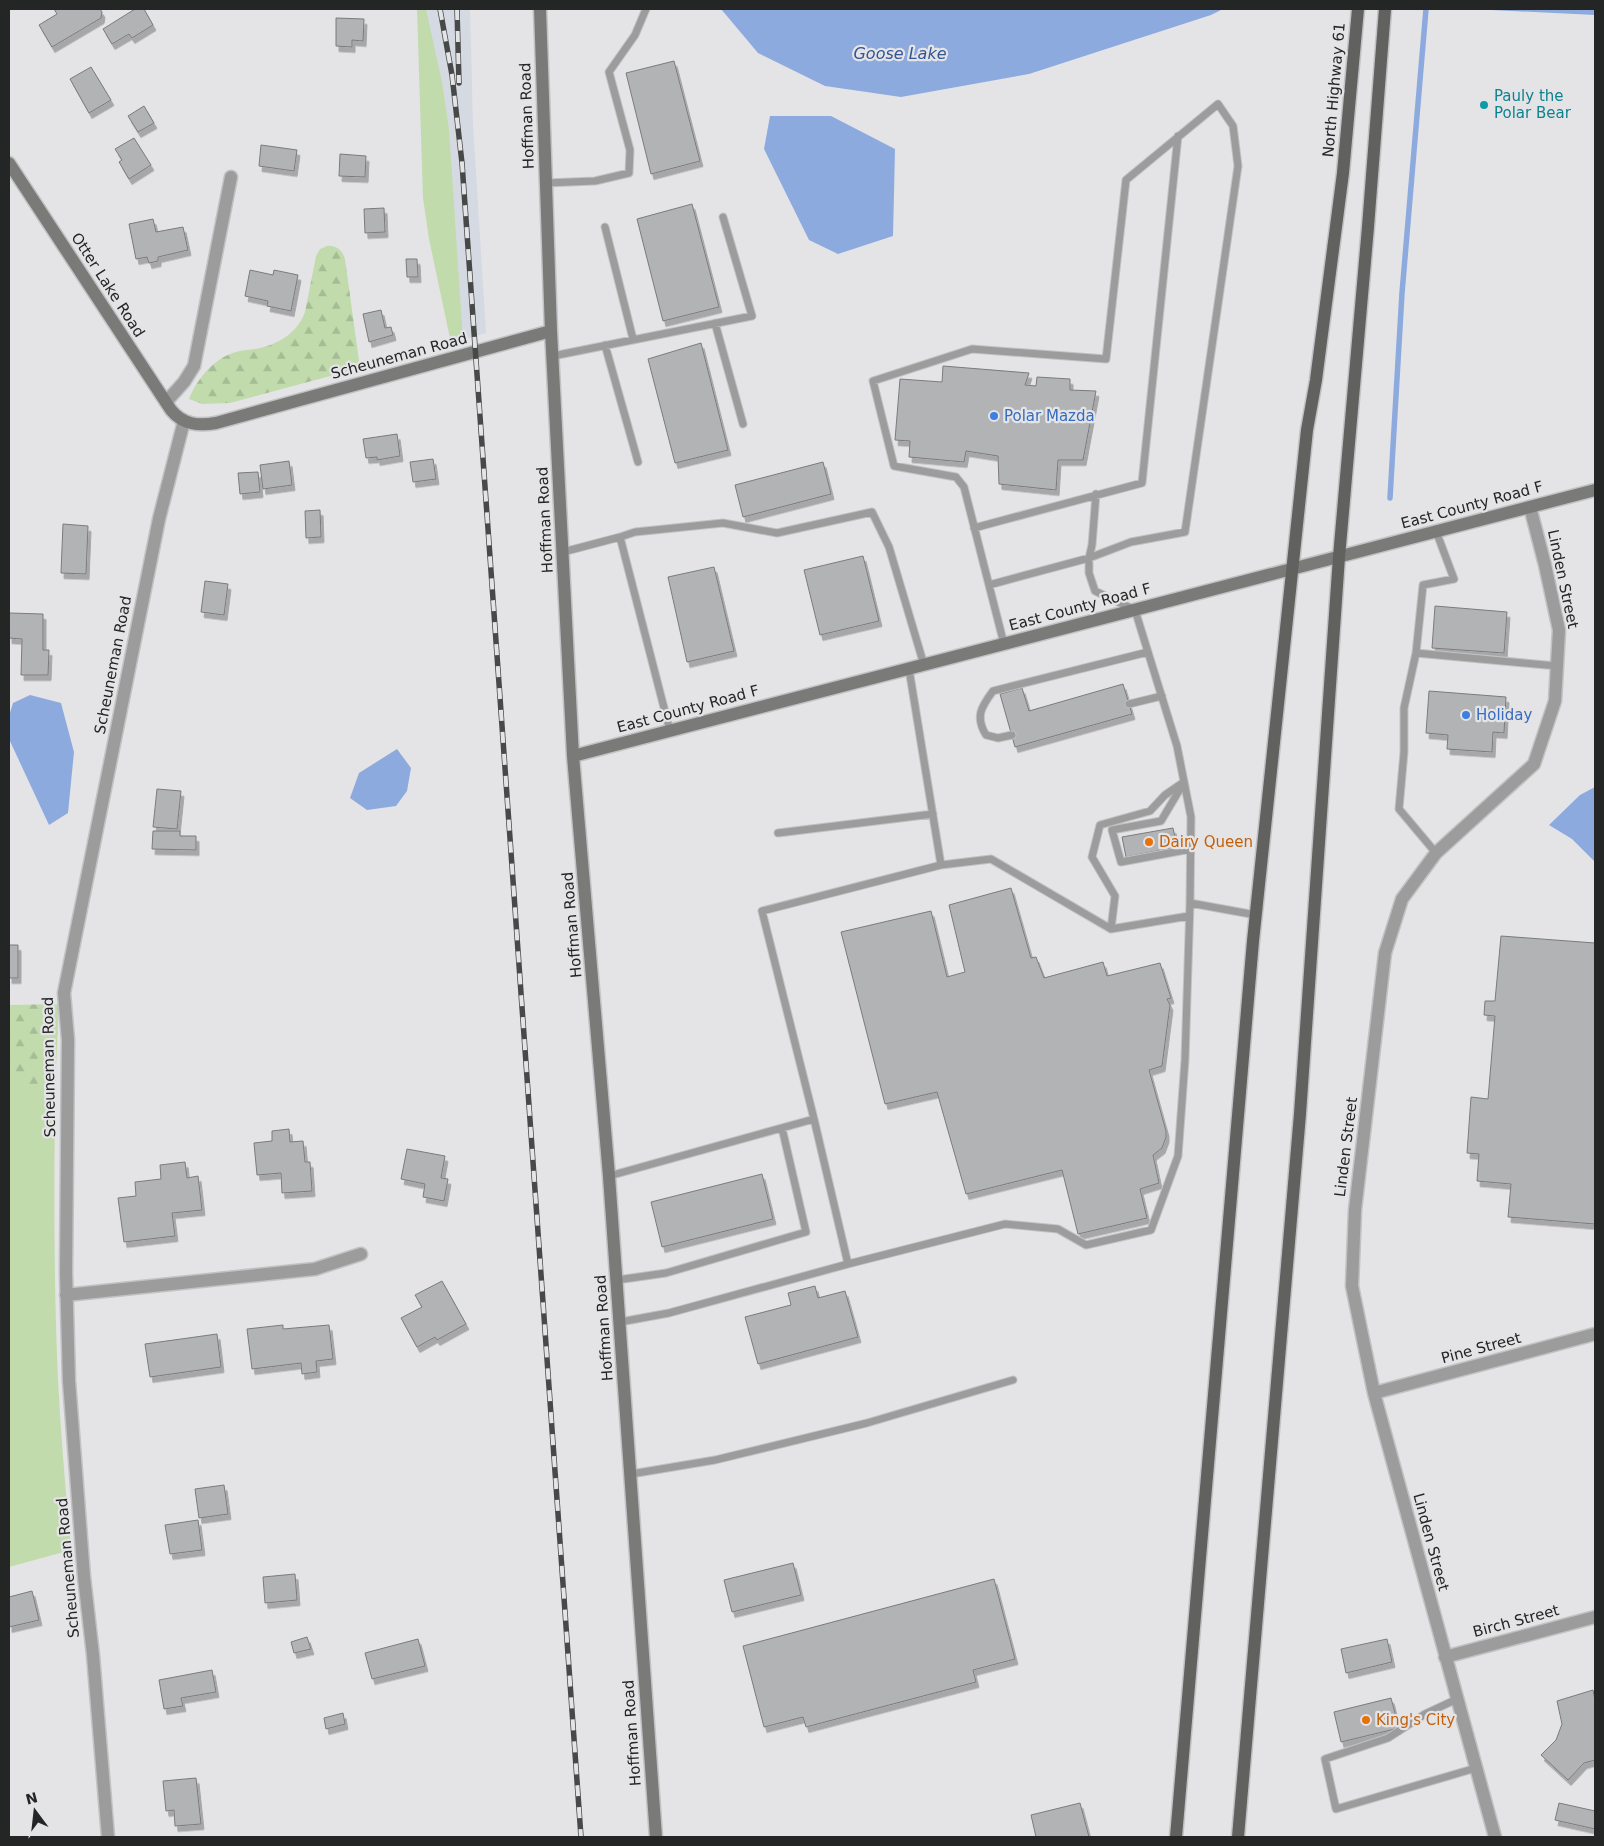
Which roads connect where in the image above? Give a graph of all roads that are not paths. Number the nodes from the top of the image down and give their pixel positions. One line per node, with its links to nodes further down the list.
1 (540, 9): 8 (street, Hoffman Road)
2 (646, 9): 8 (lane)
3 (1358, 9): 29 (main road, North Highway 61)
4 (1385, 9): 27 (main road)
5 (1178, 136): 21 (lane); 23 (lane); 28 (lane)
6 (9, 162): 16 (street, Otter Lake Road)
7 (231, 177): 16 (street)
8 (546, 183): 12 (street, Hoffman Road)
9 (723, 217): 11 (lane)
10 (605, 227): 13 (lane)
11 (715, 323): 13 (lane); 18 (lane)
12 (551, 331): 15 (street, Hoffman Road); 17 (street, Scheuneman Road)
13 (633, 339): 14 (lane)
14 (605, 345): 15 (lane); 19 (lane)
15 (553, 356): 26 (street, Hoffman Road)
16 (166, 402): 17 (street, Otter Lake Road)
17 (184, 421): 59 (street, Scheuneman Road)
18 (743, 424)
19 (638, 462)
20 (1595, 490): 22 (street, East County Road F)
21 (1096, 494): 23 (lane); 28 (lane)
22 (1530, 507): 24 (street, East County Road F); 36 (street, Linden Street)
23 (974, 528): 30 (lane)
24 (1436, 531): 27 (street, East County Road F); 34 (lane)
25 (620, 537): 26 (lane); 35 (lane); 40 (lane)
26 (563, 552): 42 (street, Hoffman Road)
27 (1339, 557): 29 (street, East County Road F); 72 (main road)
28 (1089, 558): 30 (lane); 31 (lane)
29 (1291, 569): 31 (street, East County Road F); 50 (main road, North Highway 61)
30 (989, 585): 32 (lane)
31 (1135, 610): 32 (street, East County Road F); 33 (lane)
32 (1004, 644): 35 (street, East County Road F)
33 (1148, 652): 38 (lane); 41 (lane)
34 (1416, 653): 36 (lane); 47 (lane)
35 (924, 665): 37 (street, East County Road F)
36 (1557, 666): 47 (street, Linden Street)
37 (909, 668): 40 (street, East County Road F); 44 (lane)
38 (1162, 696): 39 (lane); 43 (lane)
39 (1129, 704)
40 (670, 730): 42 (street, East County Road F)
41 (1012, 735)
42 (573, 756): 55 (street, Hoffman Road)
43 (1184, 782): 46 (lane); 46 (lane); 52 (lane)
44 (933, 814): 45 (lane); 48 (lane)
45 (778, 833)
46 (1191, 849): 49 (lane)
47 (1436, 853): 63 (street, Linden Street)
48 (941, 865): 52 (lane); 53 (lane)
49 (1190, 903): 50 (lane); 51 (lane)
50 (1256, 914): 71 (main road, North Highway 61)
51 (1190, 916): 52 (lane); 57 (lane)
52 (1110, 929)
53 (814, 1119): 54 (lane); 57 (lane)
54 (782, 1128): 55 (lane); 58 (lane)
55 (610, 1176): 58 (street, Hoffman Road)
56 (360, 1254): 59 (street)
57 (848, 1264): 60 (lane)
58 (617, 1280): 60 (street, Hoffman Road)
59 (66, 1295): 69 (street, Scheuneman Road)
60 (620, 1322): 64 (street, Hoffman Road)
61 (1595, 1334): 63 (street, Pine Street)
62 (1013, 1380): 64 (lane)
63 (1374, 1392): 66 (street, Linden Street)
64 (631, 1474): 70 (street, Hoffman Road)
65 (1595, 1617): 66 (street, Birch Street)
66 (1445, 1657): 67 (street, Linden Street)
67 (1457, 1699): 68 (street, Linden Street); 68 (lane)
68 (1476, 1768): 73 (street, Linden Street)
69 (108, 1837)
70 (656, 1837)
71 (1176, 1837)
72 (1238, 1837)
73 (1495, 1837)

